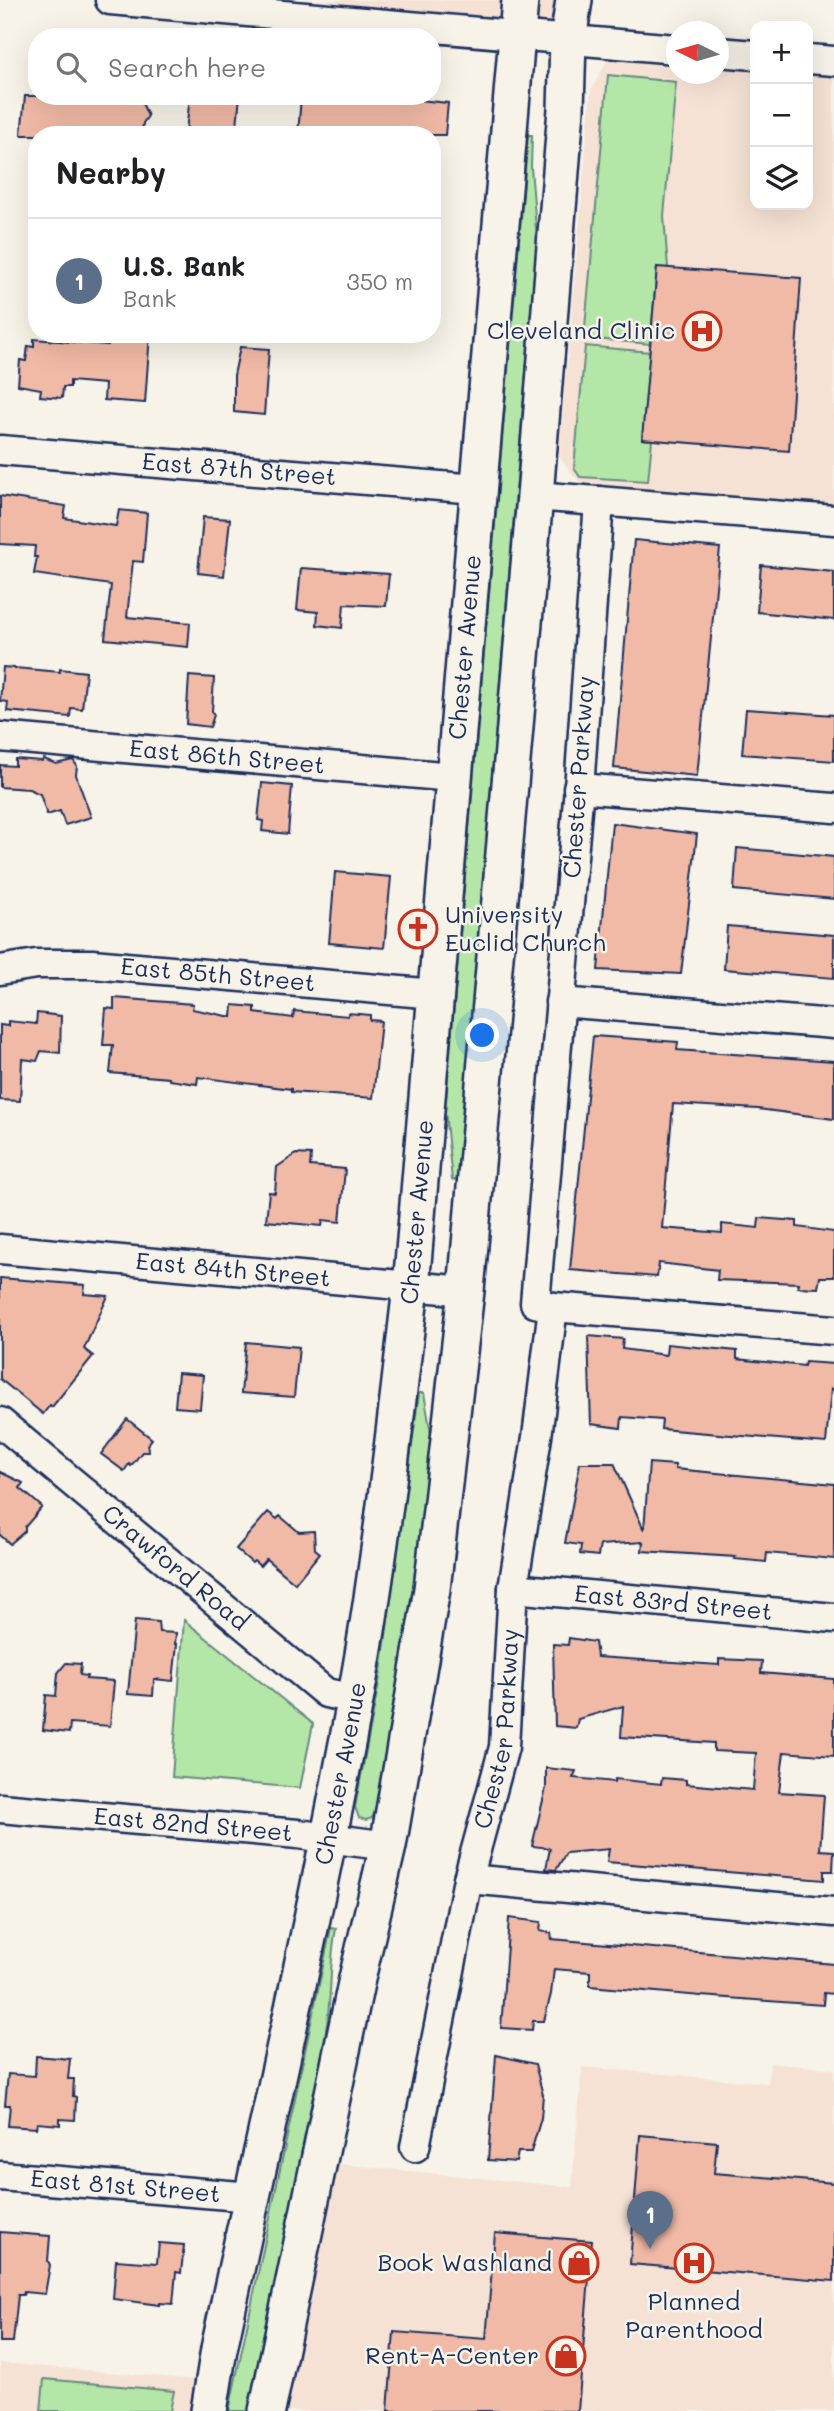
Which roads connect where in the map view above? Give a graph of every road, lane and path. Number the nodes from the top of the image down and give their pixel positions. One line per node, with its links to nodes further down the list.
1 (110, 0): 4 (street)
2 (520, 0): 6 (main road, Chester Avenue)
3 (573, 0): 7 (main road)
4 (427, 28)
5 (441, 29): 6 (street)
6 (517, 36): 7 (street); 14 (main road, Chester Avenue)
7 (568, 40): 8 (street); 15 (main road)
8 (666, 48)
9 (729, 53): 10 (street)
10 (750, 55)
11 (813, 59): 12 (street)
12 (834, 61)
13 (0, 450): 14 (street, East 87th Street)
14 (477, 489): 19 (main road, Chester Avenue)
15 (535, 496): 16 (street); 28 (main road)
16 (599, 501): 17 (street); 20 (street, Chester Parkway)
17 (834, 520)
18 (0, 737): 19 (street, East 86th Street)
19 (453, 777): 23 (main road, Chester Avenue)
20 (578, 788): 21 (street); 24 (street, Chester Parkway)
21 (834, 808)
22 (0, 970): 23 (street, East 85th Street)
23 (435, 994): 27 (main road, Chester Avenue)
24 (561, 1002): 25 (street); 29 (street, Chester Parkway)
25 (834, 1024)
26 (0, 1249): 27 (street, East 84th Street)
27 (411, 1287): 28 (street, East 84th Street); 34 (main road, Chester Avenue)
28 (466, 1291): 37 (main road)
29 (544, 1305): 30 (street); 32 (street, Chester Parkway)
30 (834, 1330)
31 (0, 1422): 34 (street, Crawford Road)
32 (513, 1588): 33 (street, East 83rd Street); 38 (street, Chester Parkway)
33 (834, 1618)
34 (355, 1699): 36 (main road, Chester Avenue)
35 (0, 1808): 36 (street, East 82nd Street)
36 (328, 1837): 37 (street, East 82nd Street); 42 (main road, Chester Avenue)
37 (388, 1846): 44 (main road)
38 (468, 1879): 39 (street); 40 (street, Chester Parkway)
39 (834, 1912)
40 (415, 2147)
41 (0, 2176): 42 (street, East 81st Street)
42 (252, 2197): 43 (main road, Chester Avenue)
43 (209, 2411)
44 (267, 2411)

